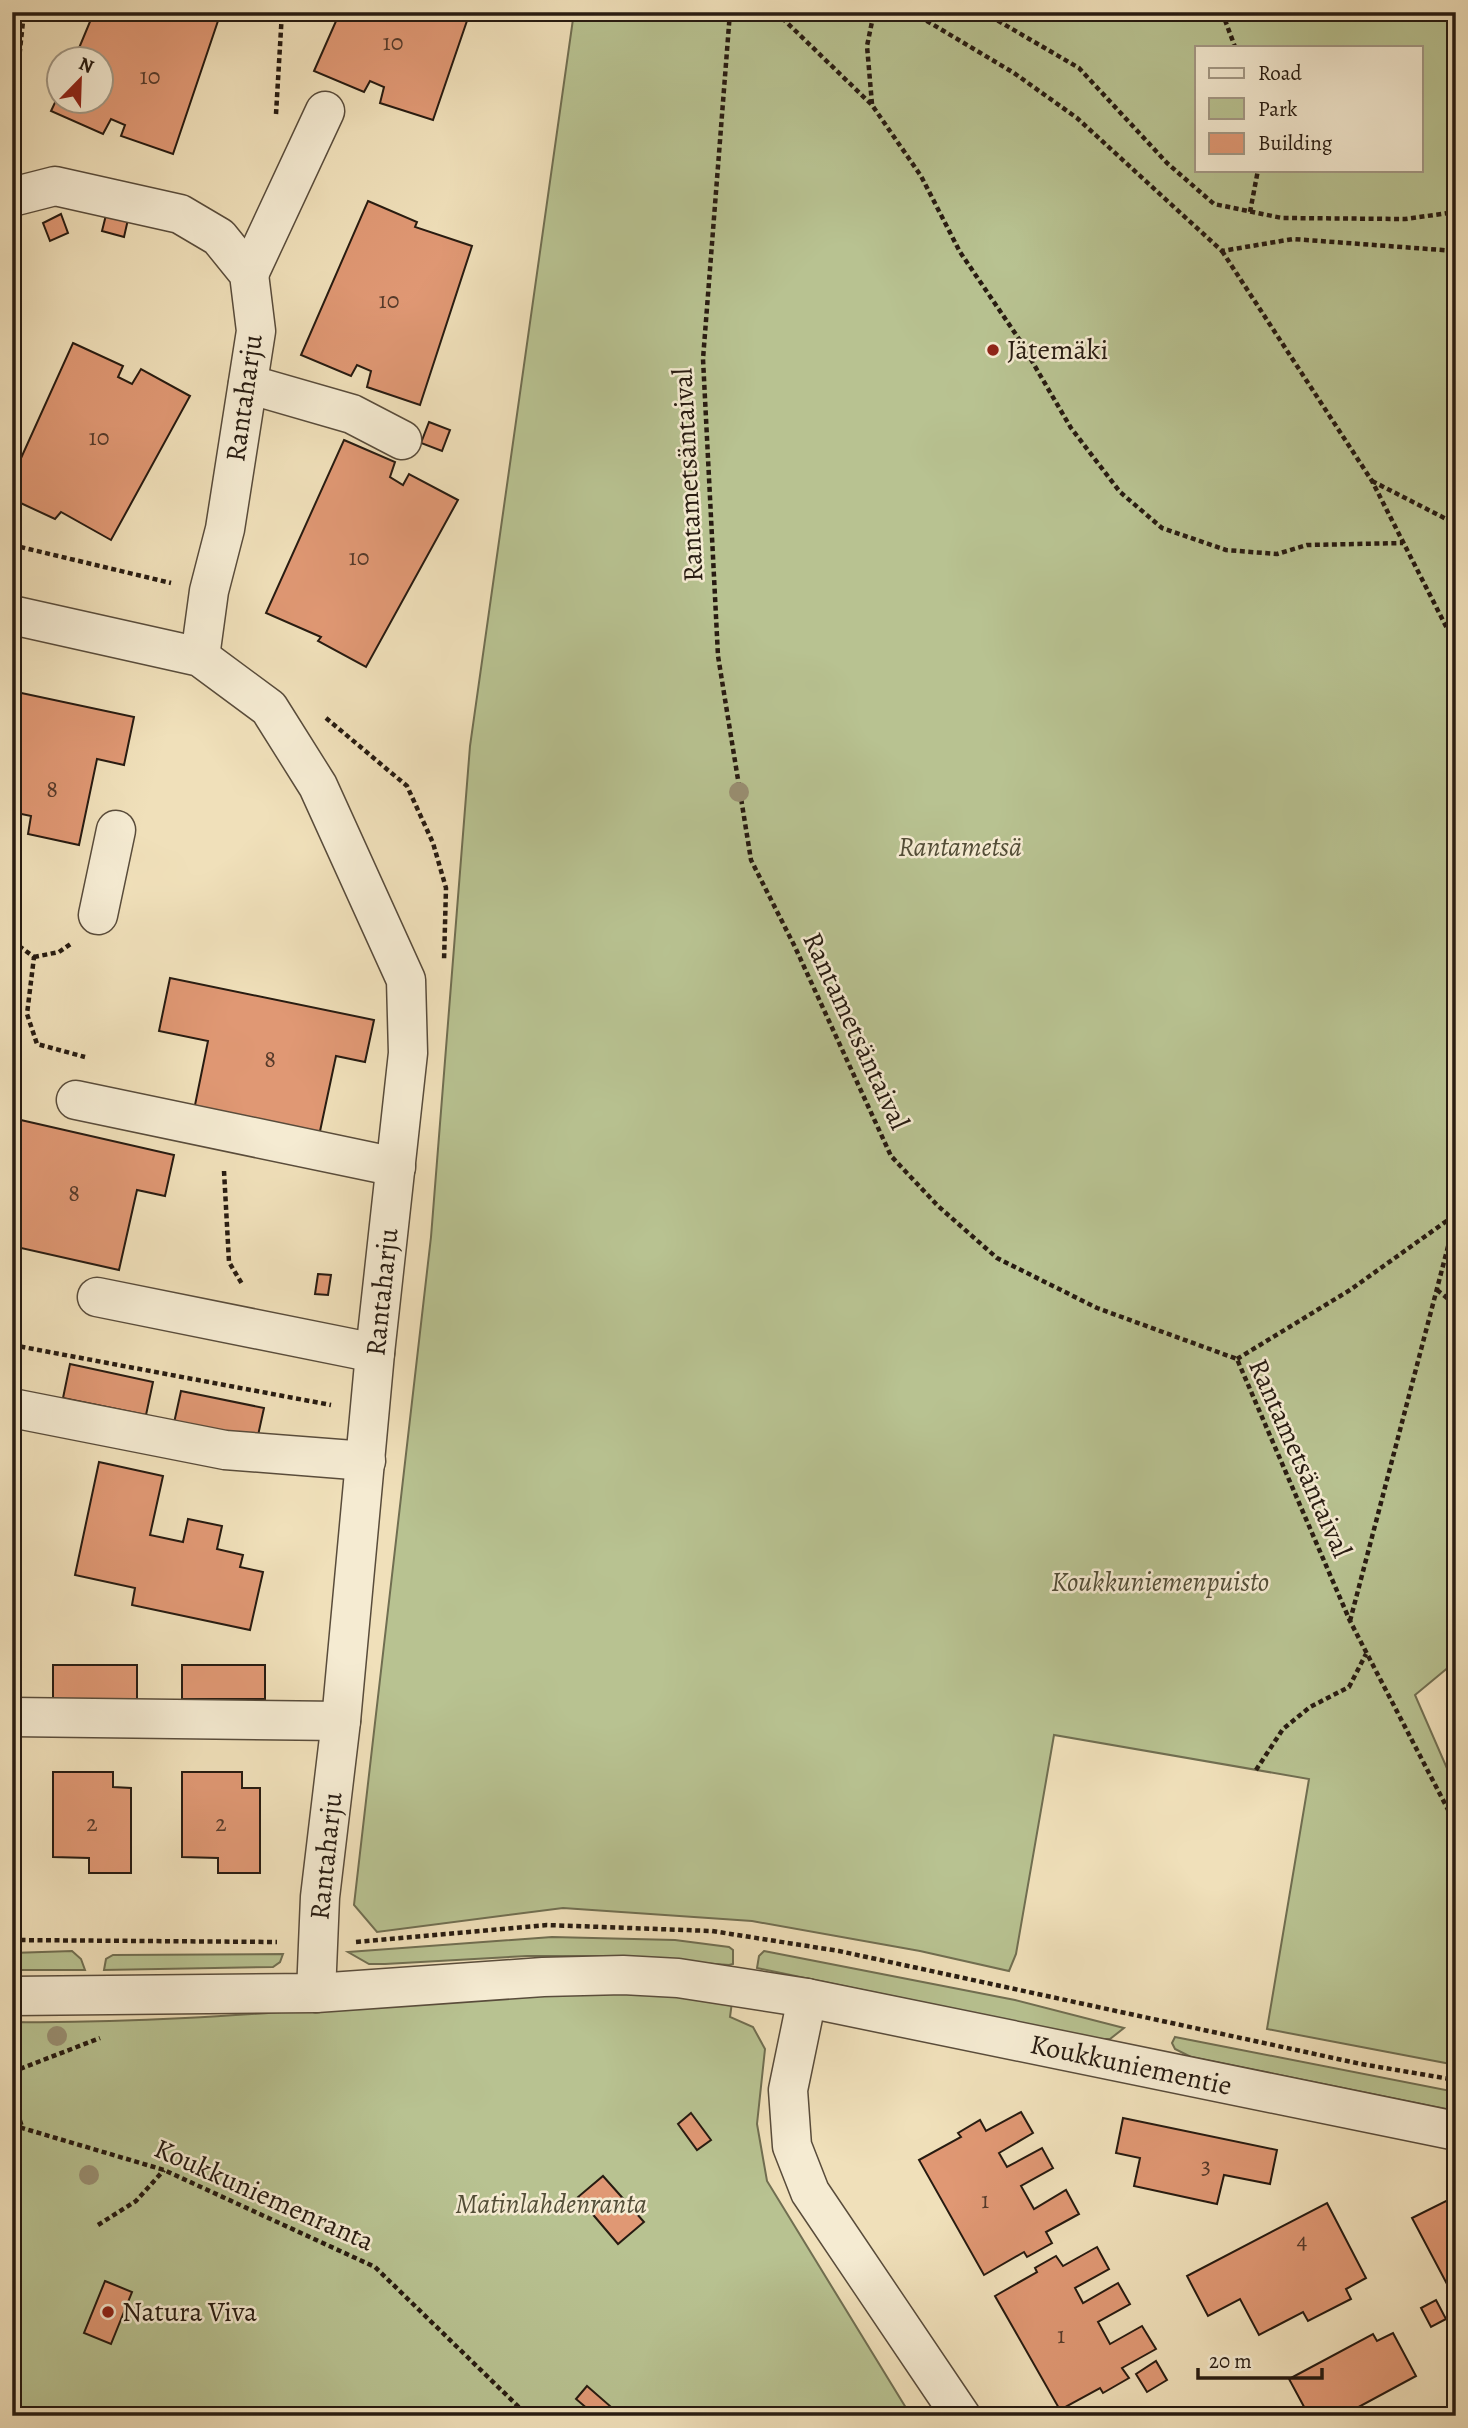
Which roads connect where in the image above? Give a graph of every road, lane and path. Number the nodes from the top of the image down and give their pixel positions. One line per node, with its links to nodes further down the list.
1 (24, 12): 13 (path)
2 (730, 12): 41 (path, Rantametsäntaival)
3 (776, 12): 9 (path)
4 (874, 12): 9 (path)
5 (912, 12): 17 (path)
6 (983, 12): 14 (path)
7 (1222, 12): 8 (path)
8 (1235, 46)
9 (872, 105): 24 (path)
10 (325, 111): 19 (street)
11 (1258, 172): 14 (path)
12 (1456, 173): 15 (path)
13 (19, 195): 19 (street)
14 (1251, 212): 15 (path)
15 (1448, 212): 16 (path)
16 (1456, 212)
17 (1222, 251): 18 (path); 22 (path)
18 (1456, 251)
19 (249, 274): 20 (street, Rantaharju)
20 (248, 384): 21 (street); 27 (street, Rantaharju)
21 (402, 440)
22 (1372, 481): 23 (path); 24 (path)
23 (1456, 524)
24 (1403, 543): 26 (path)
25 (12, 615): 27 (street, Rantaharju)
26 (1456, 646)
27 (200, 657): 33 (street, Rantaharju)
28 (116, 830): 29 (street)
29 (98, 915)
30 (12, 941): 31 (path)
31 (85, 1102): 32 (street)
32 (228, 1132): 33 (street); 38 (path)
33 (396, 1167): 40 (street, Rantaharju)
34 (1456, 1215): 35 (path); 41 (path)
35 (1437, 1290): 37 (path); 45 (path)
36 (97, 1297): 38 (street)
37 (1456, 1305)
38 (261, 1331): 40 (street)
39 (12, 1345): 43 (path)
40 (375, 1353): 43 (street, Rantaharju)
41 (1237, 1359): 45 (path, Rantametsäntaival)
42 (12, 1408): 44 (street)
43 (371, 1412): 44 (street, Rantaharju)
44 (366, 1461): 48 (street, Rantaharju)
45 (1350, 1621): 46 (path, Rantametsäntaival)
46 (1367, 1653): 49 (path); 50 (path, Rantametsäntaival)
47 (12, 1717): 48 (street)
48 (341, 1721): 52 (street, Rantaharju)
49 (1256, 1770)
50 (1456, 1825)
51 (12, 1940): 52 (path)
52 (317, 1942): 53 (street, Rantaharju)
53 (316, 1993): 54 (street); 55 (street)
54 (12, 1996)
55 (807, 1998): 60 (street, Koukkuniementie); 64 (street)
56 (19, 2070): 57 (path)
57 (12, 2094): 59 (path)
58 (12, 2125): 59 (path, Koukkuniemenranta)
59 (22, 2127): 61 (path, Koukkuniemenranta)
60 (1456, 2131)
61 (164, 2170): 62 (path); 63 (path, Koukkuniemenranta)
62 (98, 2225)
63 (528, 2416)
64 (961, 2416)

